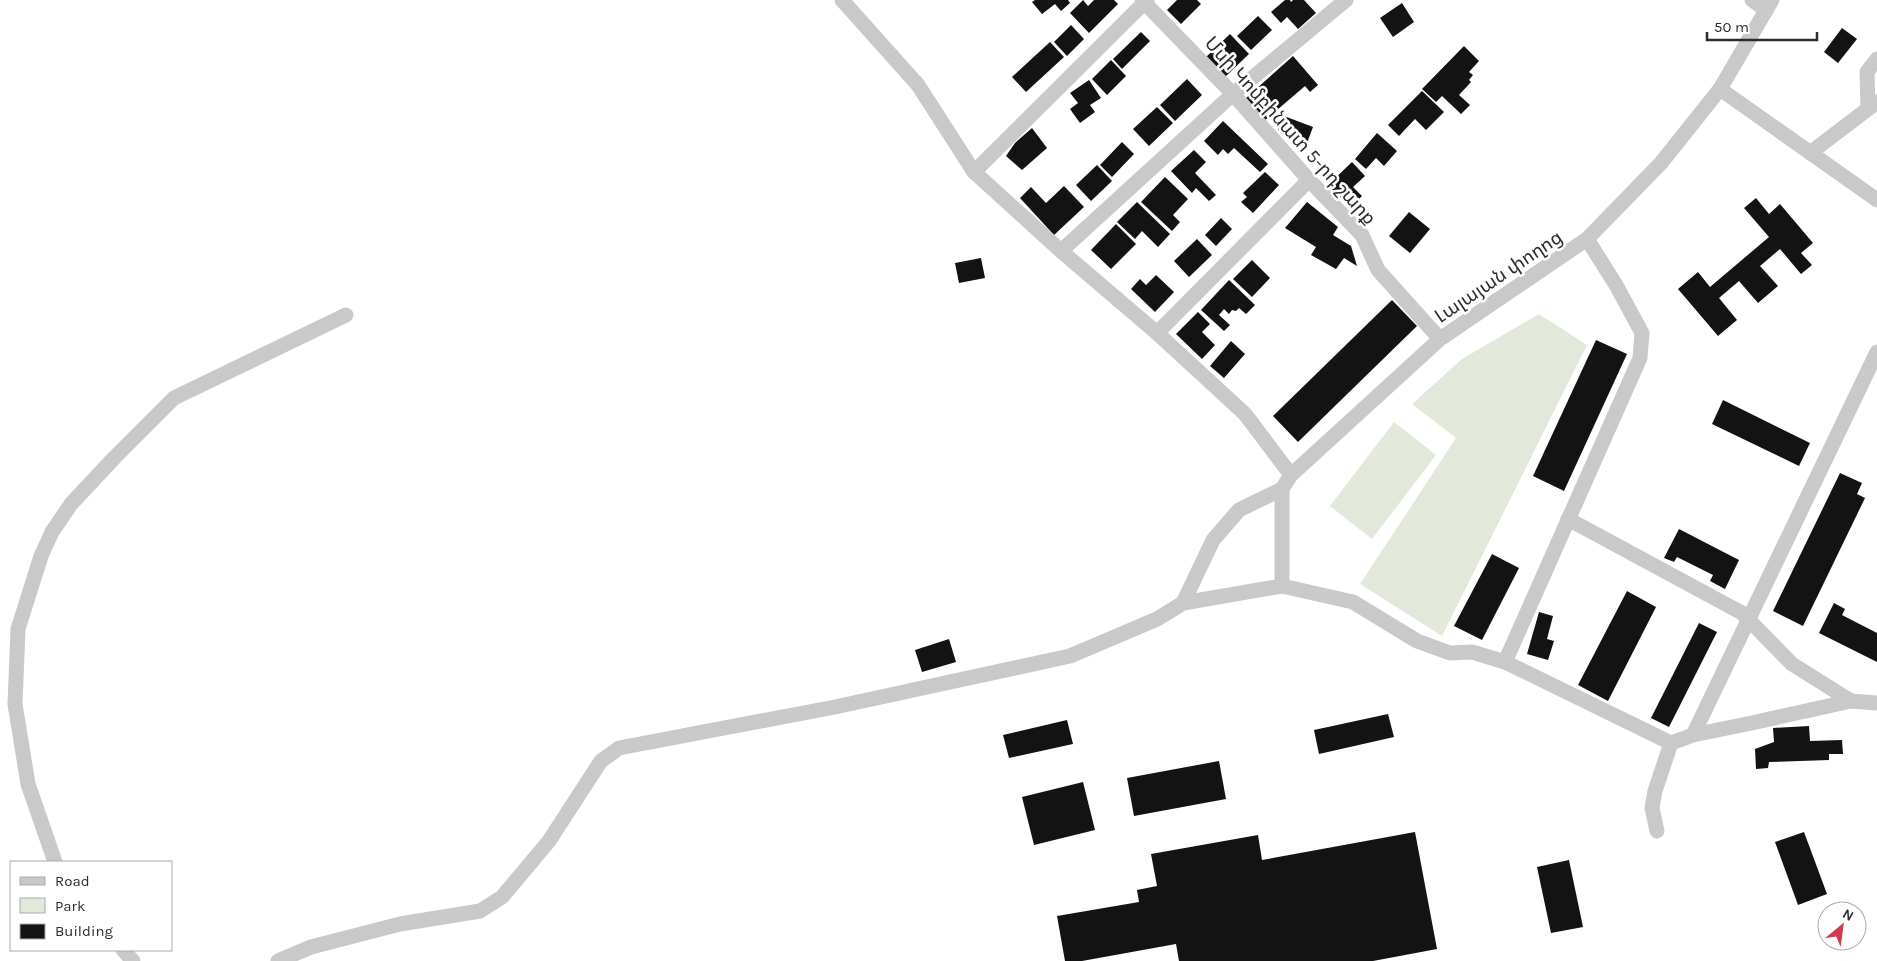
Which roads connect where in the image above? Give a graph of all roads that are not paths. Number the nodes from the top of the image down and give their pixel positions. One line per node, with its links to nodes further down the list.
1 (842, 0): 11 (street)
2 (1346, 0): 8 (street)
3 (1752, 0): 5 (street)
4 (1144, 1): 8 (street, Մսի Կոմբինատ 5-րդ շարք); 11 (street)
5 (1769, 5): 7 (street, Լալայան փողոց)
6 (1877, 59): 9 (street)
7 (1720, 89): 10 (street); 14 (street, Լալայան փողոց)
8 (1233, 94): 12 (street, Մսի Կոմբինատ 5-րդ շարք); 15 (street)
9 (1873, 105): 10 (street)
10 (1810, 153): 13 (street)
11 (974, 172): 15 (street)
12 (1309, 180): 17 (street); 18 (street, Մսի Կոմբինատ 5-րդ շարք)
13 (1877, 200)
14 (1586, 239): 18 (street, Լալայան փողոց); 22 (street)
15 (1061, 251): 17 (street)
16 (346, 315): 32 (street)
17 (1157, 333): 20 (street)
18 (1440, 339): 20 (street, Լալայան փողոց)
19 (1877, 352): 25 (street)
20 (1292, 474): 21 (street, Լալայան փողոց)
21 (1282, 489): 23 (street); 24 (street)
22 (1568, 519): 25 (street); 26 (street)
23 (1282, 586): 24 (street); 26 (street)
24 (1183, 602): 35 (street)
25 (1748, 620): 27 (street); 29 (street)
26 (1505, 662): 30 (street)
27 (1851, 700): 28 (street); 29 (street)
28 (1877, 703)
29 (1693, 735): 30 (street)
30 (1671, 742): 31 (street)
31 (1657, 831)
32 (56, 861)
33 (124, 951): 34 (street)
34 (133, 961)
35 (278, 961)

